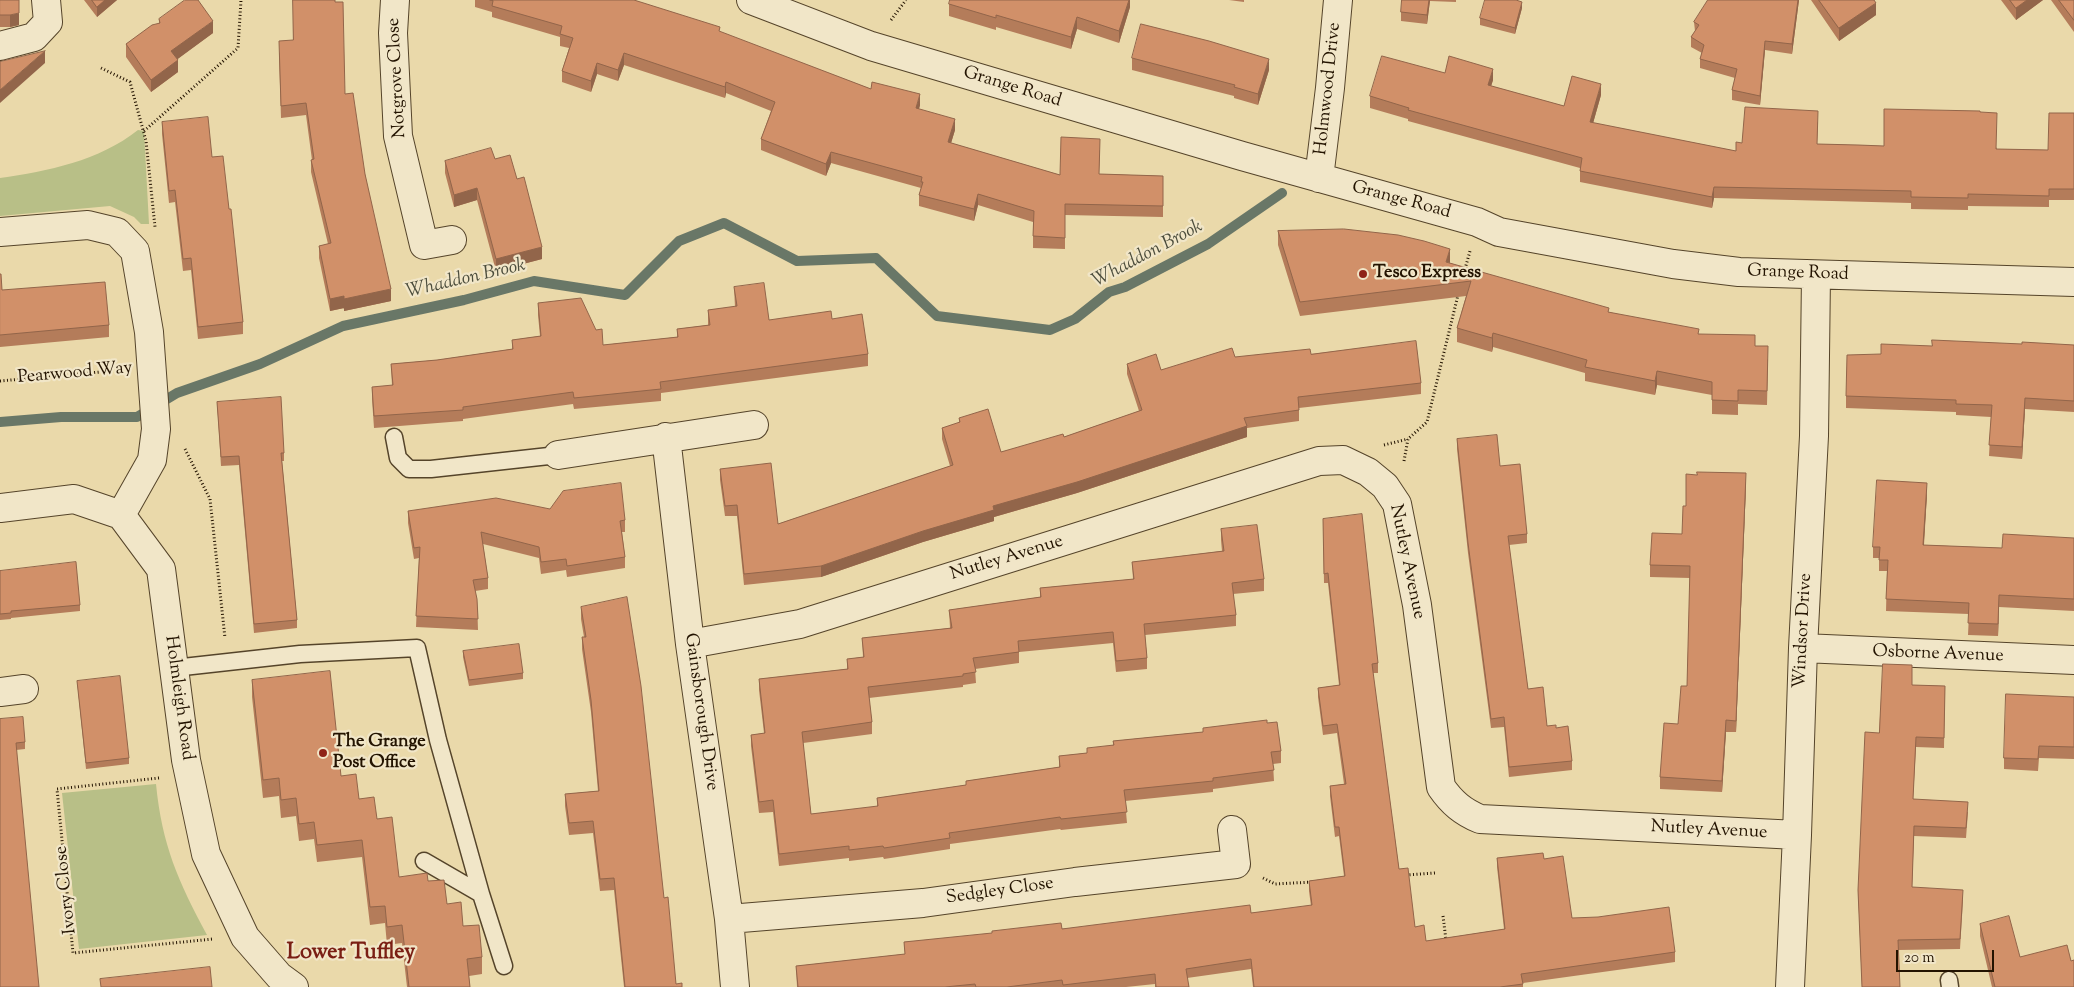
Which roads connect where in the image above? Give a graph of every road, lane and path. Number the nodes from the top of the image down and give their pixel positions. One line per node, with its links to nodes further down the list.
1 (46, 0): 6 (street)
2 (241, 0): 7 (path)
3 (395, 0): 11 (street, Notgrove Close)
4 (752, 0): 8 (street, Grange Road)
5 (1338, 0): 8 (street, Holmwood Drive)
6 (0, 46)
7 (101, 68)
8 (1319, 178): 9 (street, Grange Road)
9 (1478, 222): 12 (street, Grange Road); 13 (path)
10 (0, 232): 16 (street, Pearwood Way)
11 (452, 240)
12 (1816, 275): 14 (street, Grange Road); 27 (street, Windsor Drive)
13 (1462, 278)
14 (2074, 282)
15 (1460, 287): 23 (path)
16 (152, 379): 17 (path, Pearwood Way); 19 (street, Pearwood Way)
17 (0, 381)
18 (754, 424): 21 (street)
19 (156, 429): 25 (street, Pearwood Way); 29 (path)
20 (394, 437): 22 (lane)
21 (666, 437): 22 (street); 26 (street, Gainsborough Drive)
22 (558, 455)
23 (1397, 504): 26 (street, Nutley Avenue); 33 (street, Nutley Avenue)
24 (0, 508): 25 (street)
25 (121, 515): 30 (street, Holmleigh Road)
26 (690, 644): 41 (street, Gainsborough Drive)
27 (1803, 648): 28 (street, Osborne Avenue); 33 (street, Windsor Drive)
28 (2074, 660)
29 (227, 661): 30 (lane); 39 (lane)
30 (174, 668): 31 (street, Holmleigh Road)
31 (186, 760): 42 (street, Holmleigh Road); 42 (path, Ivory Close)
32 (1232, 830): 35 (street)
33 (1798, 835): 47 (street, Windsor Drive)
34 (424, 861): 39 (lane)
35 (1236, 864): 38 (path); 41 (street, Sedgley Close)
36 (1436, 873): 37 (path)
37 (1398, 876)
38 (1314, 882)
39 (481, 894): 44 (lane)
40 (1443, 916): 43 (path)
41 (729, 919): 46 (street, Gainsborough Drive)
42 (246, 937): 45 (street, Holmleigh Road)
43 (1448, 946)
44 (504, 966)
45 (294, 987)
46 (735, 987)
47 (1790, 987)

